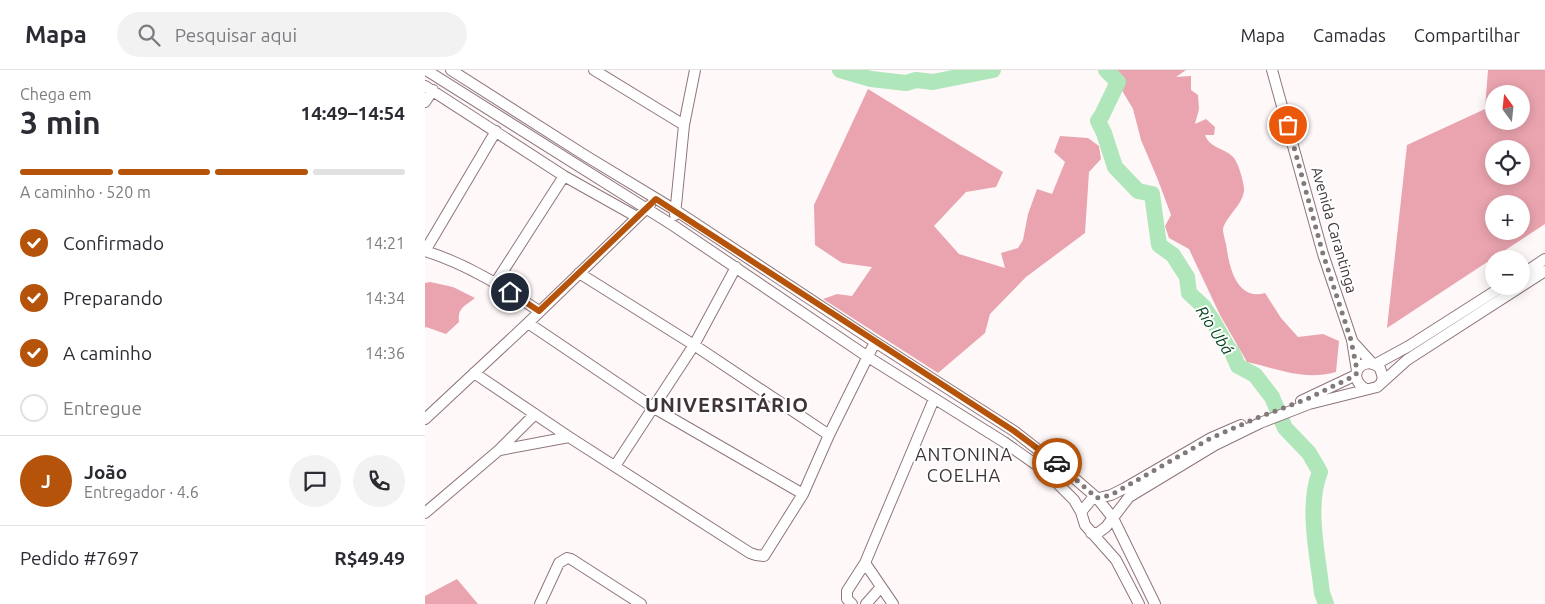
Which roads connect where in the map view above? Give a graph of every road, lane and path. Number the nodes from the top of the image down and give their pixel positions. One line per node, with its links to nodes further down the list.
1 (426, 70): 6 (street)
2 (594, 70): 9 (street)
3 (695, 70): 9 (street)
4 (1272, 70): 27 (street, Avenida Carantinga)
5 (458, 72): 6 (street); 12 (street)
6 (452, 86): 13 (street)
7 (429, 88): 8 (street); 10 (street)
8 (425, 102)
9 (684, 126): 14 (street)
10 (496, 130): 11 (street); 17 (street)
11 (565, 176): 15 (street); 23 (street)
12 (656, 199): 13 (street); 14 (street)
13 (645, 208): 15 (street); 16 (street)
14 (675, 210): 16 (street); 28 (street)
15 (637, 217): 22 (street)
16 (674, 226): 19 (street)
17 (425, 251): 23 (street)
18 (1545, 260): 20 (street)
19 (736, 268): 29 (street); 30 (street)
20 (1530, 269)
21 (1545, 271): 34 (street)
22 (579, 273): 25 (street); 29 (street)
23 (496, 282): 25 (street)
24 (1489, 295): 31 (street)
25 (539, 311): 26 (street)
26 (527, 323): 32 (street); 38 (street)
27 (1351, 340): 31 (street, Avenida Carantinga); 33 (street, Avenida Carantinga)
28 (875, 342): 30 (street); 47 (street)
29 (694, 345): 38 (street); 42 (street)
30 (868, 357): 36 (street); 42 (street)
31 (1374, 364): 33 (street); 34 (street)
32 (474, 373): 39 (street); 40 (street)
33 (1357, 373): 35 (street); 37 (street)
34 (1381, 383): 35 (street)
35 (1366, 389): 37 (street)
36 (934, 399): 48 (street); 52 (street)
37 (1295, 407): 41 (street)
38 (654, 408): 45 (street); 46 (street)
39 (535, 414): 43 (street); 44 (street)
40 (425, 419)
41 (1259, 420): 47 (street); 50 (street)
42 (829, 435): 46 (street)
43 (569, 437): 44 (street); 45 (street)
44 (499, 450): 49 (street)
45 (615, 466): 46 (street)
46 (803, 494)
47 (1097, 498): 48 (street); 50 (street)
48 (1081, 512): 51 (street)
49 (425, 513)
50 (1113, 518): 51 (street); 60 (street)
51 (1091, 533): 59 (street)
52 (865, 563): 53 (street); 56 (street)
53 (881, 587): 57 (street); 58 (street)
54 (540, 604): 55 (street)
55 (641, 604)
56 (853, 604)
57 (866, 604)
58 (893, 604)
59 (1139, 604)
60 (1155, 604)

